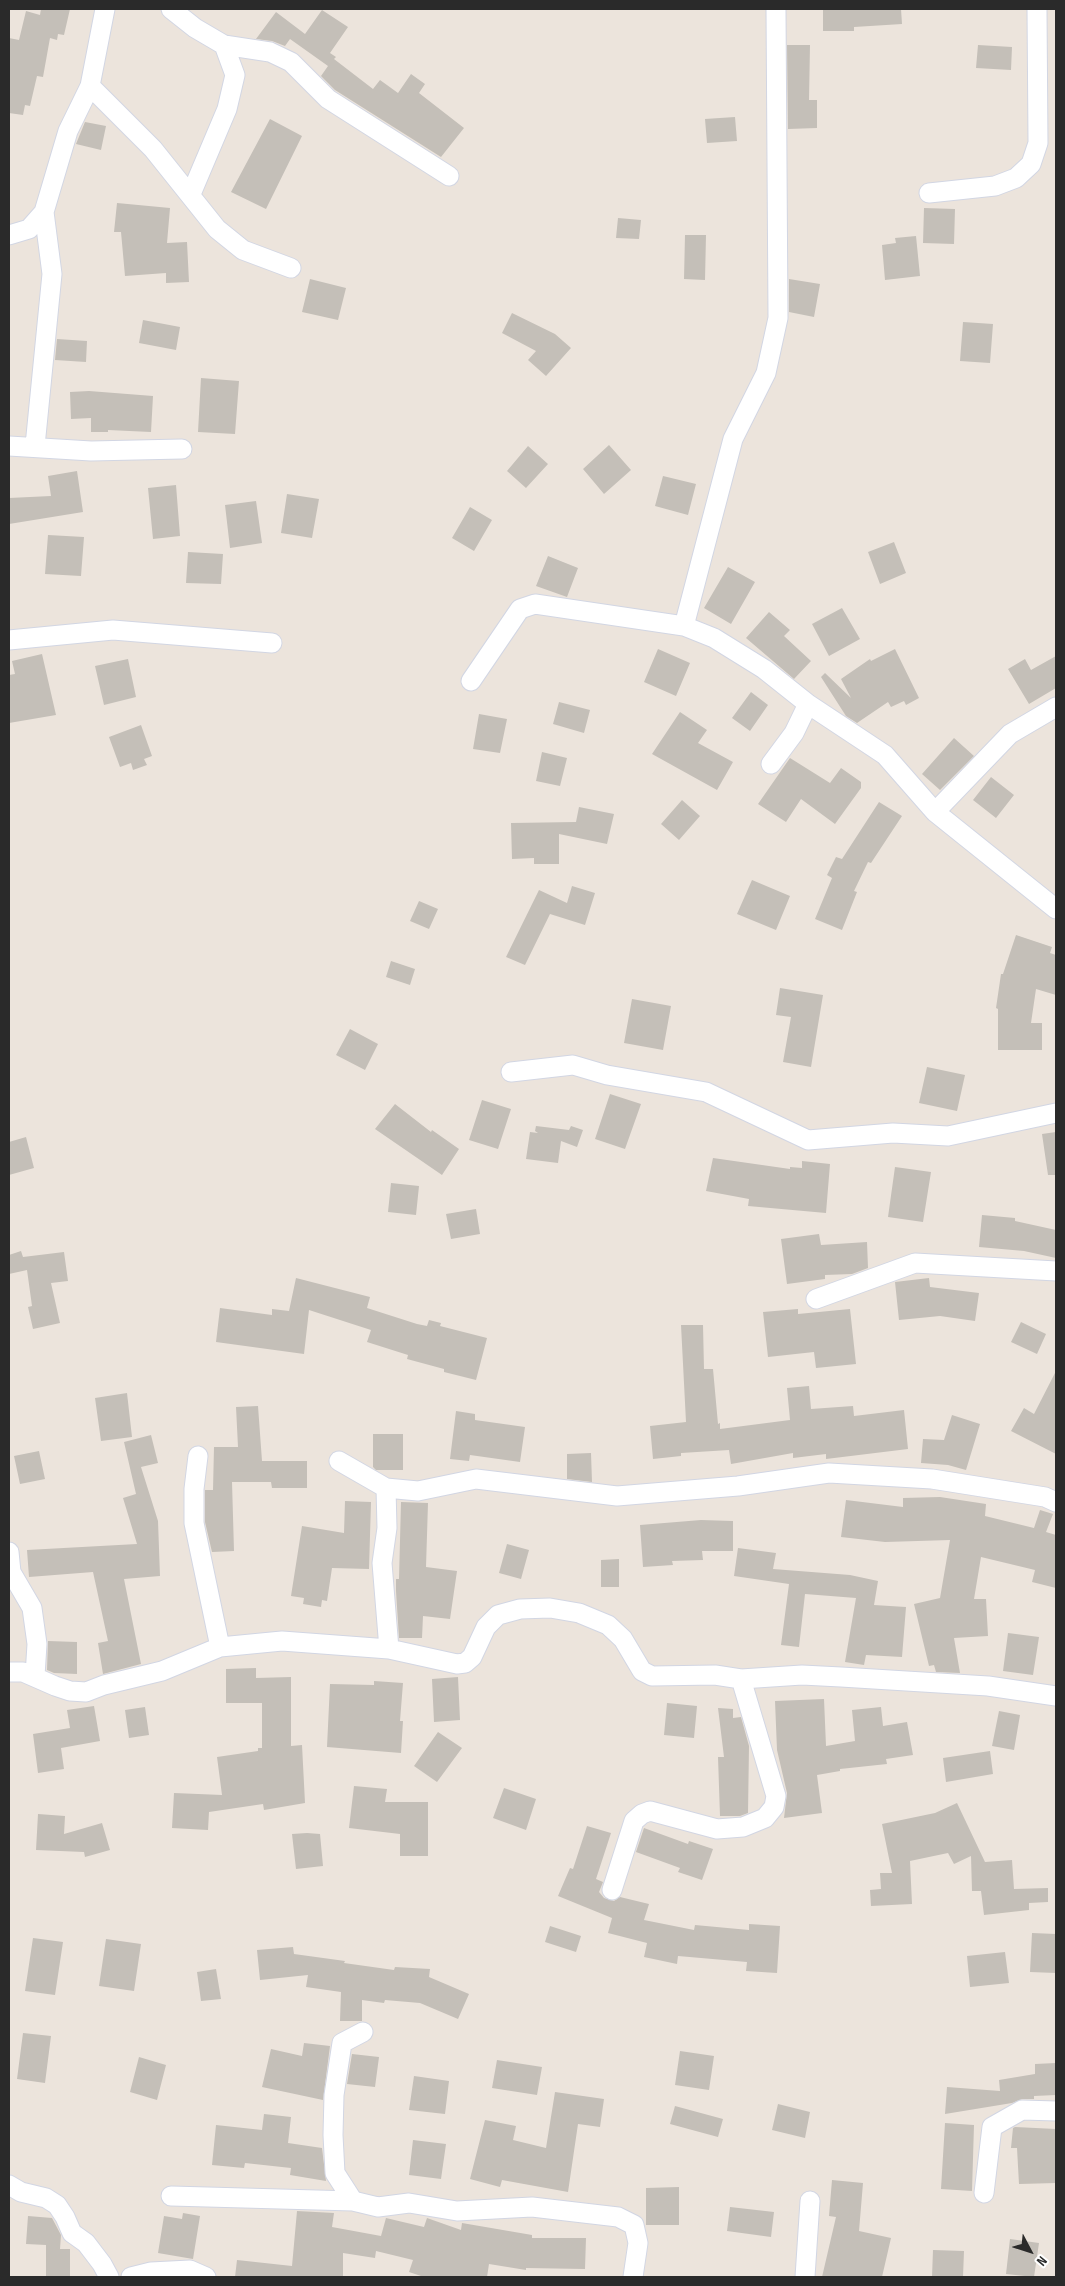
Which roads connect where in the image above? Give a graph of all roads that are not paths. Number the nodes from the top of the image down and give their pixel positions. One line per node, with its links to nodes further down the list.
1 (105, 9): 6 (street)
2 (170, 9): 5 (street)
3 (776, 9): 16 (street)
4 (1037, 9): 9 (street)
5 (224, 45): 7 (street); 8 (street)
6 (90, 86): 8 (street); 10 (street)
7 (449, 176)
8 (191, 194): 12 (street)
9 (929, 194)
10 (44, 212): 11 (street); 14 (street)
11 (9, 235)
12 (291, 268)
13 (9, 446): 14 (street)
14 (35, 446): 15 (street)
15 (182, 449)
16 (684, 626): 19 (street); 20 (street)
17 (9, 640): 18 (street)
18 (272, 643)
19 (471, 681)
20 (808, 704): 22 (street); 23 (street)
21 (1056, 707): 23 (street)
22 (771, 764)
23 (935, 812): 24 (street)
24 (1056, 909)
25 (511, 1072): 26 (street)
26 (1056, 1112)
27 (1056, 1270): 28 (street)
28 (816, 1299)
29 (198, 1456): 34 (street)
30 (339, 1461): 31 (street)
31 (386, 1488): 32 (street); 35 (street)
32 (1056, 1502)
33 (9, 1552): 37 (street)
34 (220, 1647): 35 (street); 37 (street)
35 (389, 1649): 38 (street)
36 (9, 1672): 37 (street)
37 (35, 1676)
38 (741, 1679): 39 (street); 40 (street)
39 (1056, 1696)
40 (612, 1890)
41 (363, 2032): 46 (street)
42 (1056, 2111): 44 (street)
43 (9, 2185): 48 (street)
44 (984, 2193)
45 (171, 2196): 46 (street)
46 (353, 2201): 51 (street)
47 (810, 2201): 52 (street)
48 (109, 2277)
49 (131, 2277): 50 (street)
50 (206, 2277)
51 (633, 2277)
52 (805, 2277)

